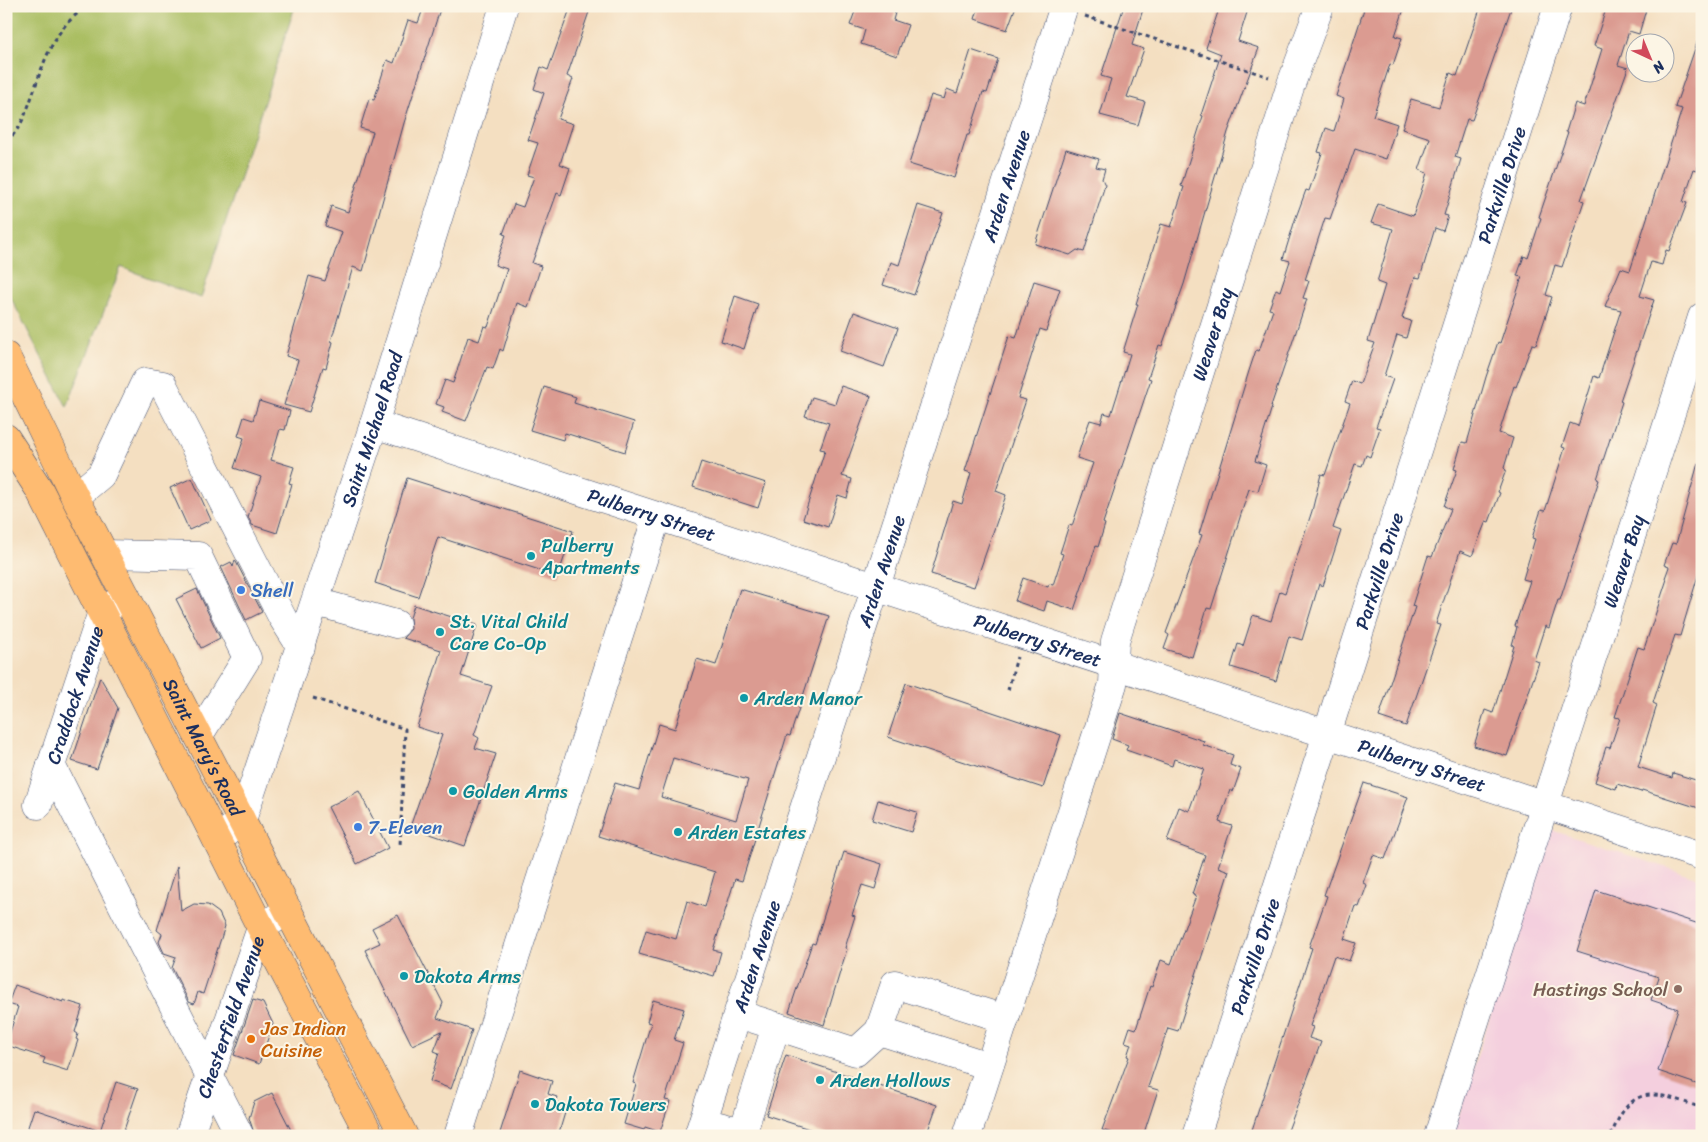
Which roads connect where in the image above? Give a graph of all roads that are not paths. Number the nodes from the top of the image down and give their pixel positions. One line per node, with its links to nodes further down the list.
1 (504, 6): 7 (street, Saint Michael Road)
2 (1320, 6): 18 (street, Weaver Bay)
3 (1558, 6): 19 (street, Parkville Drive)
4 (1063, 8): 12 (street, Arden Avenue)
5 (1702, 317): 23 (street, Weaver Bay)
6 (6, 356): 9 (main road, Saint Mary’s Road)
7 (374, 424): 10 (street, Pulberry Street); 14 (street, Saint Michael Road)
8 (6, 438): 15 (main road, Saint Mary’s Road)
9 (75, 497): 11 (main road, Saint Mary’s Road); 17 (street)
10 (657, 516): 12 (street, Pulberry Street); 40 (street)
11 (105, 554): 13 (main road, Saint Mary’s Road); 20 (street)
12 (876, 588): 18 (street, Pulberry Street); 29 (street, Arden Avenue)
13 (126, 596): 15 (street, Craddock Avenue); 20 (main road, Saint Mary’s Road)
14 (316, 602): 16 (street); 17 (street, Saint Michael Road)
15 (102, 612): 21 (street, Craddock Avenue); 25 (main road, Saint Mary’s Road)
16 (396, 624)
17 (301, 647): 24 (street, Saint Michael Road)
18 (1114, 663): 19 (street, Pulberry Street); 30 (street, Weaver Bay)
19 (1328, 733): 23 (street, Pulberry Street); 42 (street, Parkville Drive)
20 (198, 735): 24 (main road, Saint Mary’s Road)
21 (51, 765): 22 (street, Craddock Avenue); 34 (street)
22 (38, 805)
23 (1546, 806): 26 (street, Pulberry Street); 43 (street, Weaver Bay)
24 (242, 820): 25 (street); 27 (main road, Saint Mary’s Road)
25 (217, 840): 28 (main road, Saint Mary’s Road)
26 (1702, 856)
27 (288, 910): 28 (street, Chesterfield Avenue); 39 (main road, Saint Mary’s Road)
28 (261, 928): 34 (street, Chesterfield Avenue); 38 (main road, Saint Mary’s Road)
29 (738, 1014): 31 (street); 35 (street, Arden Avenue)
30 (1005, 1018): 32 (street); 33 (street, Weaver Bay)
31 (776, 1026): 32 (street); 35 (street)
32 (879, 1031): 33 (street)
33 (990, 1066): 41 (street, Weaver Bay)
34 (209, 1075): 36 (street, Chesterfield Avenue); 37 (street)
35 (701, 1129)
36 (189, 1136)
37 (240, 1136)
38 (370, 1136)
39 (404, 1136)
40 (458, 1136)
41 (967, 1136)
42 (1196, 1136)
43 (1438, 1136)

